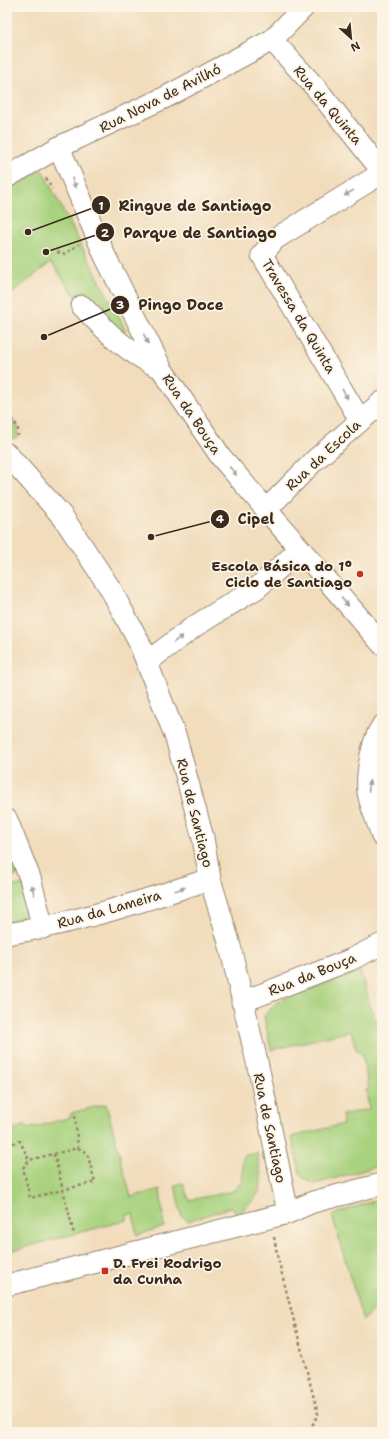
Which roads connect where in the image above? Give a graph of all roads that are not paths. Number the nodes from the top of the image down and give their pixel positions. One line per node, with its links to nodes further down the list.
1 (304, 7): 2 (street, Rua Nova de Avilhó)
2 (272, 40): 3 (street, Rua Nova de Avilhó); 4 (street, Rua da Quinta)
3 (59, 147): 5 (street, Rua Nova de Avilhó); 7 (street, Rua da Bouça, one-way to 7)
4 (382, 172): 9 (street, Travessa da Quinta, one-way to 9)
5 (7, 177)
6 (82, 306): 7 (street)
7 (161, 368): 11 (street, Rua da Bouça, one-way to 11)
8 (382, 402): 9 (street, Rua da Escola)
9 (360, 420): 11 (street, Rua da Escola)
10 (10, 455): 14 (street, Rua de Santiago)
11 (266, 510): 12 (street, Rua da Bouça)
12 (299, 550): 13 (street, Rua da Bouça, one-way to 13); 14 (street, one-way to 12)
13 (382, 644)
14 (146, 662): 18 (street, Rua de Santiago)
15 (382, 726): 17 (street, one-way to 15)
16 (7, 820): 19 (street, one-way to 16)
17 (382, 836)
18 (210, 879): 19 (street, Rua da Lameira, one-way to 18); 22 (street, Rua de Santiago)
19 (42, 928): 20 (street, Rua da Lameira)
20 (7, 934)
21 (382, 944): 22 (street, Rua da Bouça)
22 (242, 1002): 24 (street, Rua de Santiago)
23 (382, 1184): 24 (street)
24 (279, 1215): 25 (street)
25 (7, 1285)

